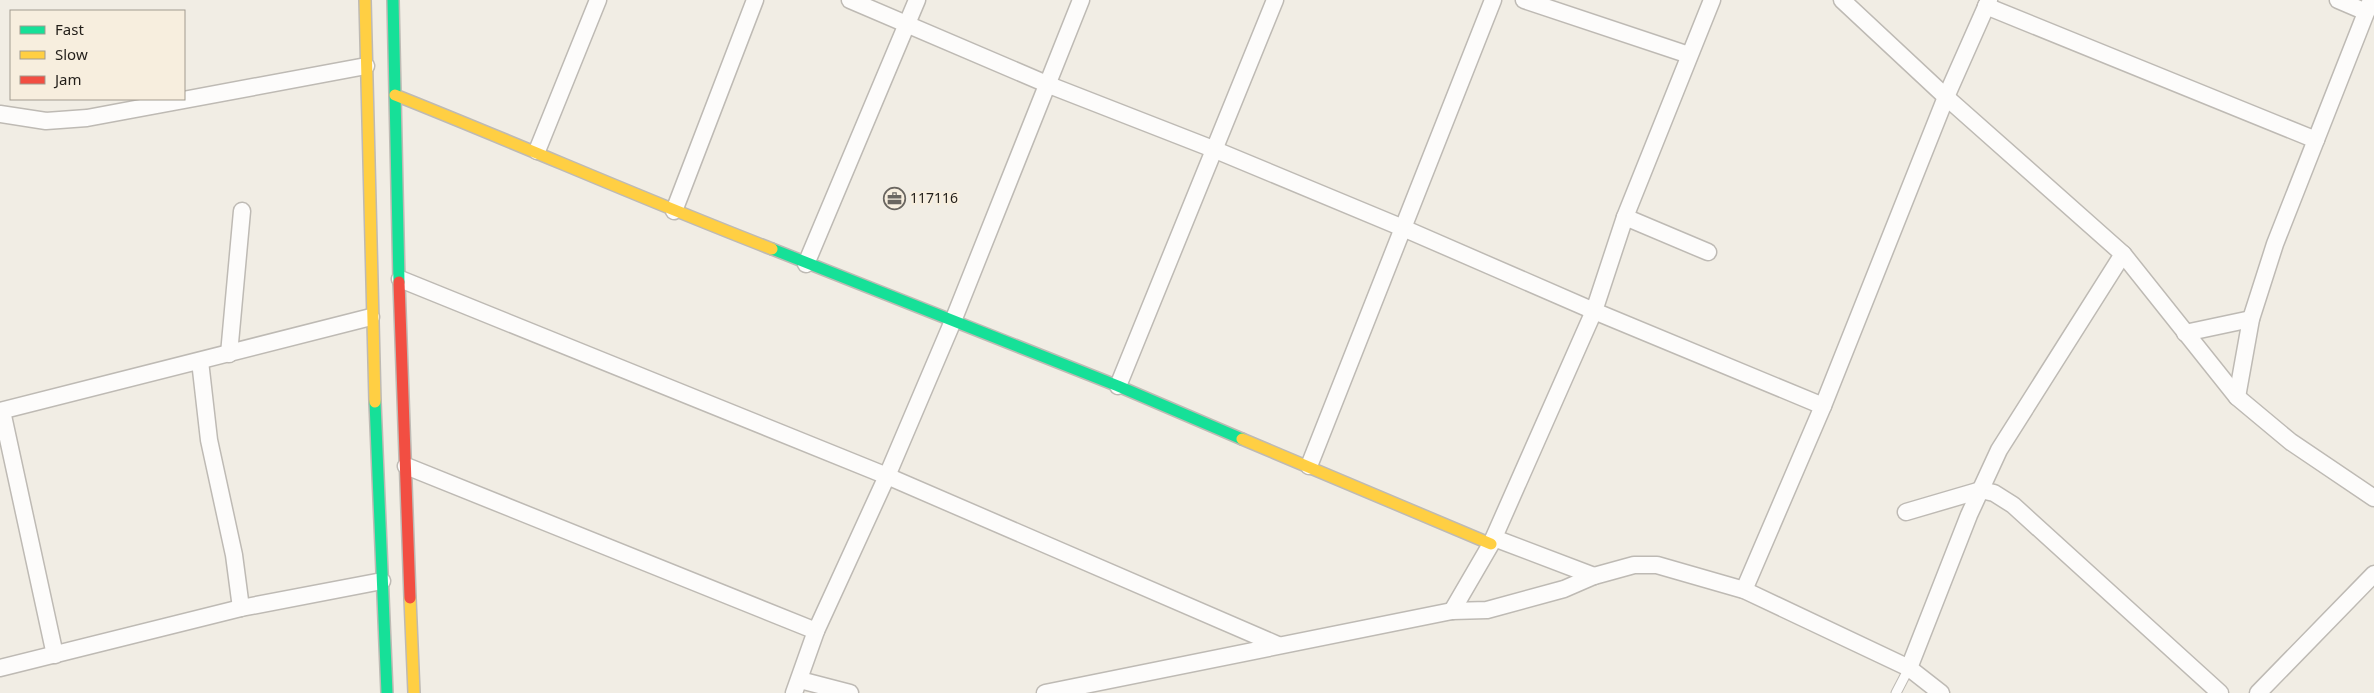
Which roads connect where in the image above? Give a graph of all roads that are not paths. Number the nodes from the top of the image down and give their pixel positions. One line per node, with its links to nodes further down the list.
1 (365, 0): 18 (main road)
2 (393, 0): 20 (main road)
3 (598, 0): 27 (street)
4 (756, 0): 28 (street)
5 (850, 0): 16 (street)
6 (917, 0): 16 (street)
7 (1081, 0): 19 (street)
8 (1275, 0): 26 (street)
9 (1493, 0): 31 (street)
10 (1524, 0): 17 (street)
11 (1712, 0): 17 (street)
12 (1842, 0): 21 (street)
13 (2338, 0): 15 (street)
14 (1987, 3): 21 (street); 25 (street)
15 (2368, 6): 25 (street)
16 (907, 25): 19 (street); 34 (street)
17 (1690, 55): 30 (street)
18 (366, 66): 23 (street); 37 (main road)
19 (1048, 85): 26 (street); 39 (street)
20 (395, 95): 27 (main road); 35 (main road)
21 (1946, 97): 33 (street); 46 (street)
22 (184, 100): 24 (street)
23 (185, 100)
24 (0, 114)
25 (2316, 140): 38 (street)
26 (1213, 148): 31 (street); 43 (street)
27 (537, 151): 28 (main road)
28 (674, 211): 34 (main road)
29 (242, 212): 41 (street)
30 (1626, 216): 32 (street); 36 (street)
31 (1403, 228): 36 (street); 49 (street)
32 (1708, 252)
33 (2123, 254): 40 (street); 51 (street)
34 (806, 264): 39 (main road)
35 (400, 279): 44 (main road); 50 (street)
36 (1594, 311): 46 (street); 54 (street)
37 (371, 317): 41 (street); 44 (main road)
38 (2251, 319): 40 (street); 45 (street)
39 (953, 321): 43 (main road); 50 (street)
40 (2185, 333): 45 (street)
41 (228, 354): 42 (street)
42 (200, 361): 47 (street); 59 (street)
43 (1118, 386): 49 (main road)
44 (389, 393): 48 (main road); 57 (main road)
45 (2237, 397): 52 (street)
46 (1823, 406): 58 (street)
47 (1, 411): 63 (street)
48 (406, 466): 61 (street); 68 (main road)
49 (1309, 466): 54 (main road)
50 (887, 476): 61 (street); 62 (street)
51 (1980, 490): 53 (street); 65 (street); 73 (street)
52 (2374, 498)
53 (1906, 512)
54 (1492, 541): 56 (street); 60 (street)
55 (2374, 574): 74 (street)
56 (1594, 576): 58 (street); 60 (street)
57 (382, 582): 59 (street); 67 (main road)
58 (1744, 590): 65 (street)
59 (241, 608): 63 (street)
60 (1452, 611): 62 (street)
61 (816, 632): 66 (street)
62 (1278, 645): 70 (street)
63 (55, 655): 64 (street)
64 (0, 668)
65 (1909, 668): 71 (lane); 72 (street)
66 (797, 687): 69 (street)
67 (387, 693)
68 (414, 693)
69 (850, 693)
70 (1045, 693)
71 (1896, 693)
72 (1941, 693)
73 (2220, 693)
74 (2258, 693)

